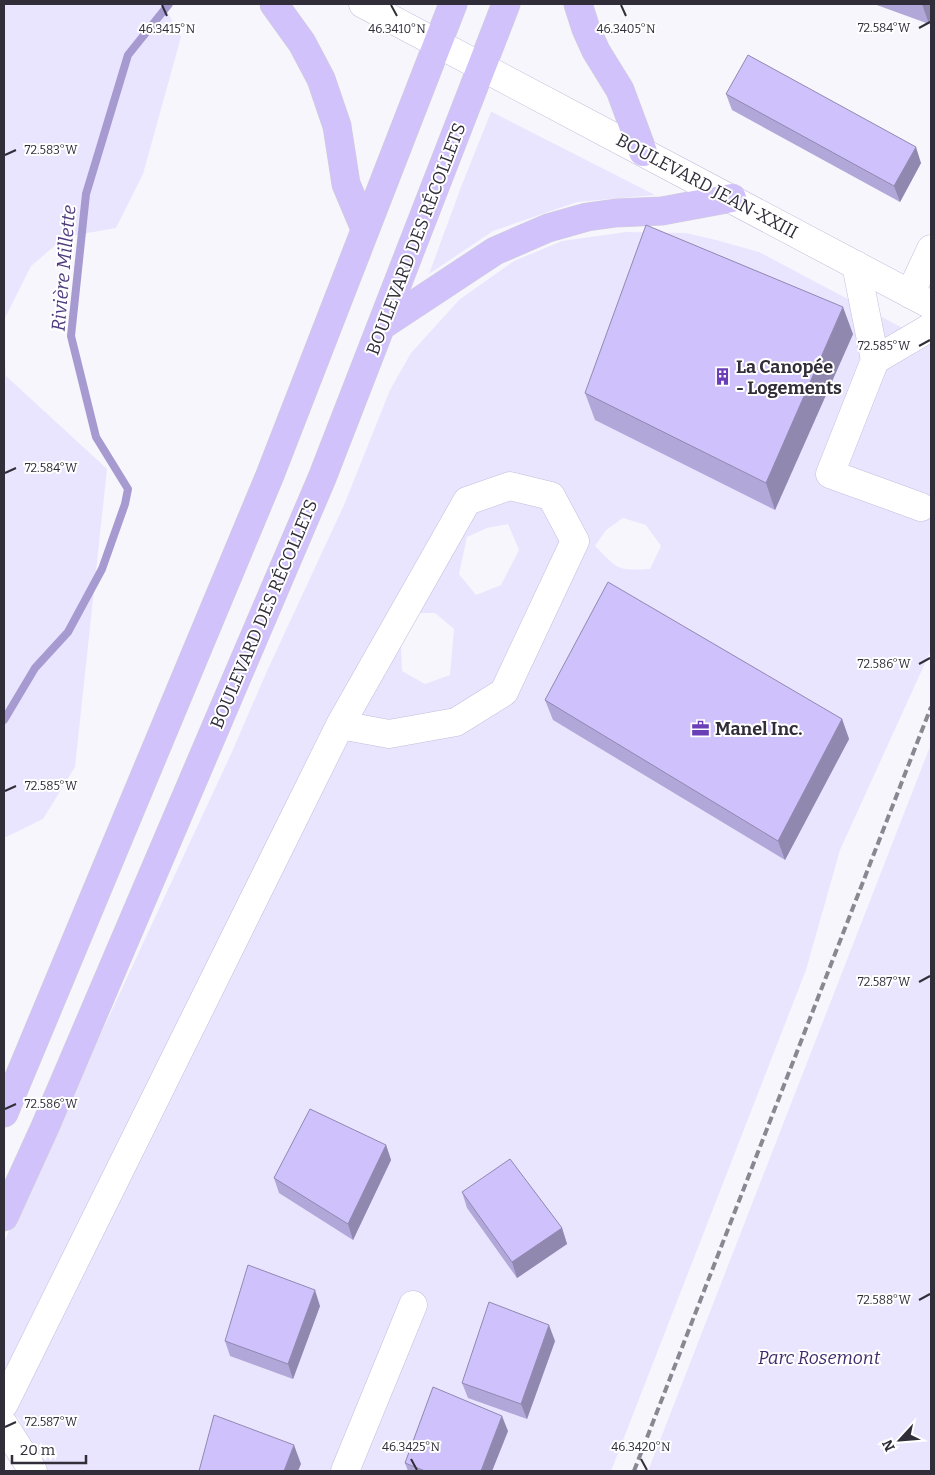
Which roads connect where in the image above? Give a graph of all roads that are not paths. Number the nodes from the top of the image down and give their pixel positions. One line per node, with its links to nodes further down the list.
1 (274, 4): 10 (main road)
2 (363, 4): 6 (street, BOULEVARD JEAN-XXIII)
3 (453, 4): 6 (main road)
4 (506, 4): 7 (main road, BOULEVARD DES RÉCOLLETS)
5 (578, 4): 8 (main road)
6 (439, 42): 7 (street, BOULEVARD JEAN-XXIII); 10 (main road)
7 (482, 66): 8 (street, BOULEVARD JEAN-XXIII); 14 (main road, BOULEVARD DES RÉCOLLETS)
8 (643, 152): 9 (street, BOULEVARD JEAN-XXIII)
9 (732, 198): 12 (street, BOULEVARD JEAN-XXIII); 14 (main road)
10 (365, 229): 19 (main road)
11 (931, 249): 13 (street)
12 (856, 265): 13 (street, BOULEVARD JEAN-XXIII); 16 (street)
13 (920, 300)
14 (383, 325): 20 (main road, BOULEVARD DES RÉCOLLETS)
15 (931, 327): 16 (street)
16 (875, 360): 17 (street)
17 (921, 507)
18 (340, 725): 18 (street); 22 (street)
19 (4, 1112)
20 (4, 1217)
21 (412, 1305): 25 (street)
22 (4, 1404)
23 (4, 1425): 24 (street)
24 (32, 1471)
25 (345, 1471)

